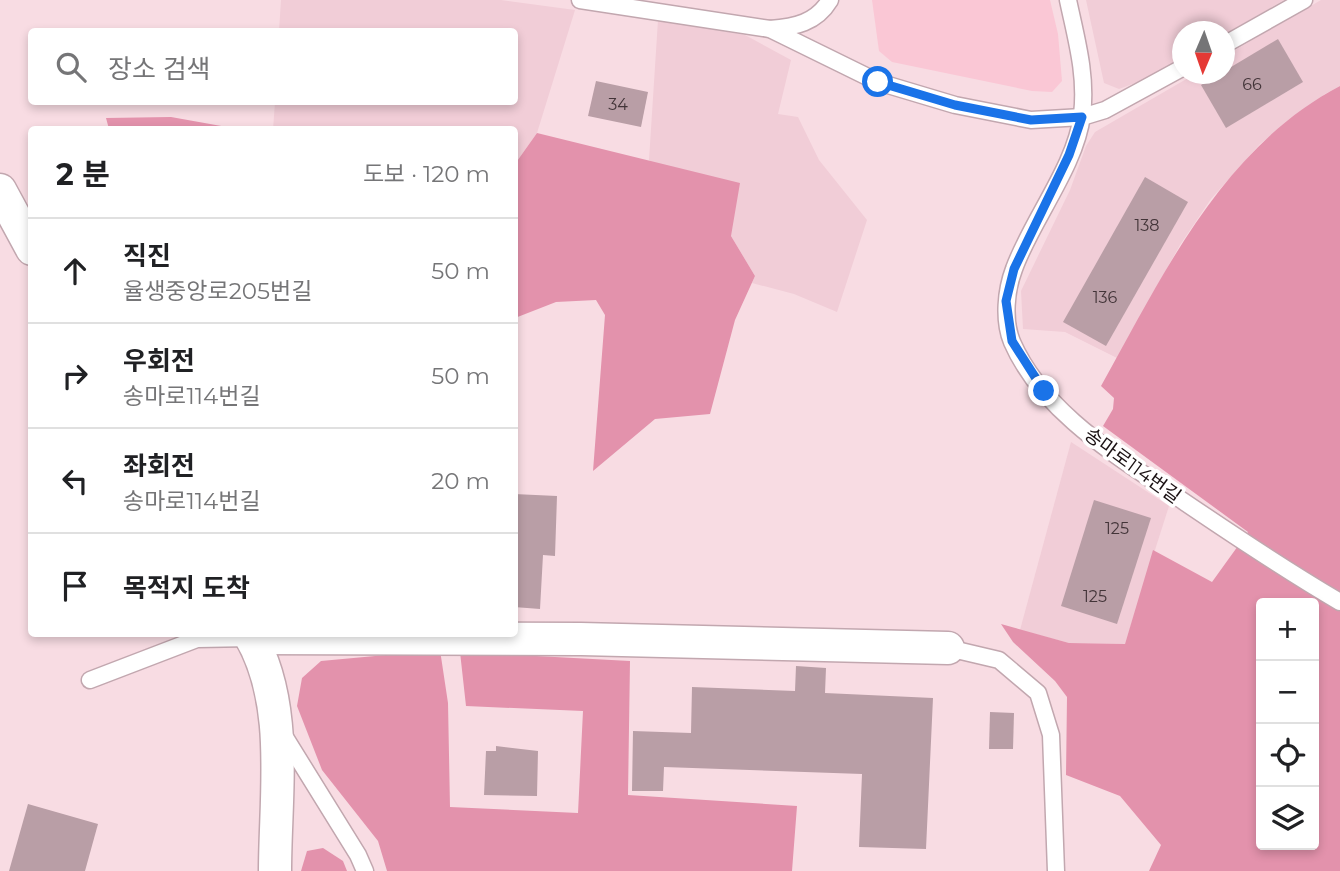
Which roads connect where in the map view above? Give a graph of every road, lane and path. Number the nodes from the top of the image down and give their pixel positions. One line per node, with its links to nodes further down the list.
1 (580, 0): 5 (lane)
2 (830, 0): 5 (lane)
3 (1068, 0): 8 (lane, 송마로114번길)
4 (1304, 0): 6 (lane)
5 (770, 29): 8 (lane)
6 (1235, 39)
7 (1172, 74): 8 (lane)
8 (1082, 117): 11 (lane, 송마로114번길)
9 (0, 190): 10 (street)
10 (28, 241)
11 (1340, 602)
12 (233, 637): 16 (lane)
13 (251, 637): 17 (street)
14 (361, 637): 15 (street)
15 (948, 648): 20 (lane)
16 (90, 680)
17 (276, 723): 18 (street); 19 (lane)
18 (275, 871)
19 (365, 871)
20 (1056, 871)

